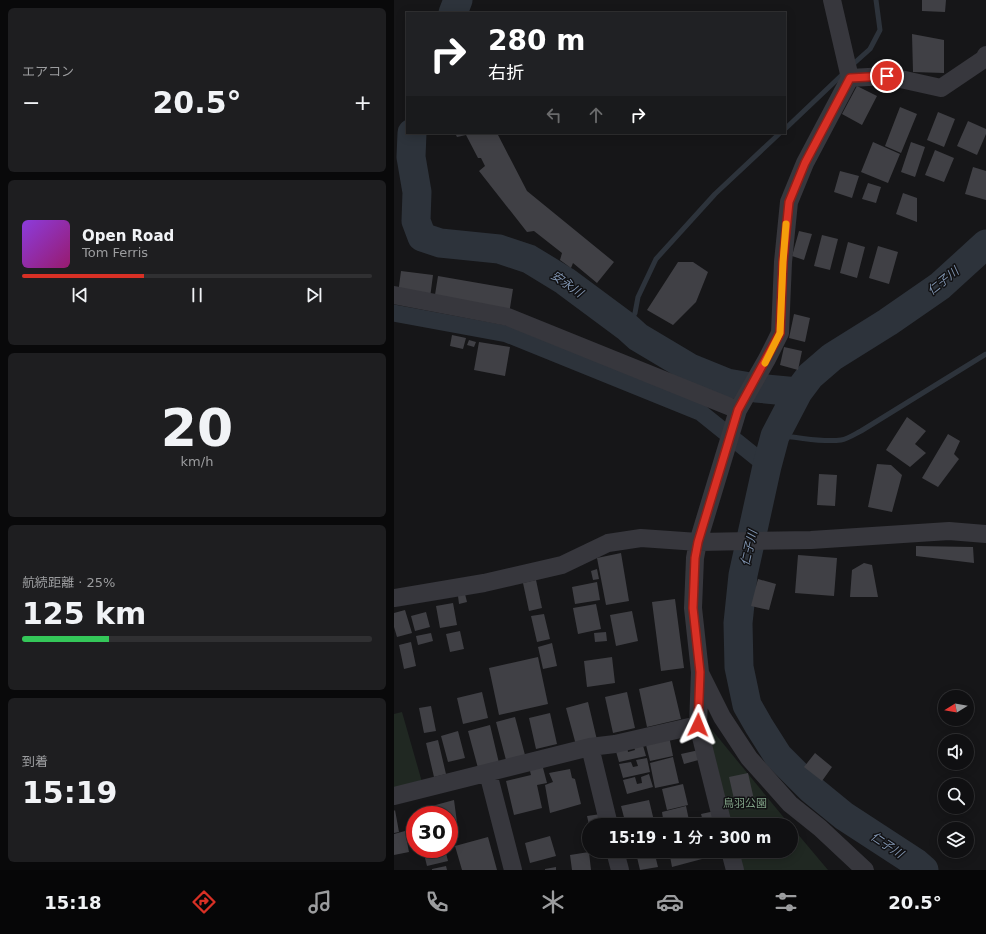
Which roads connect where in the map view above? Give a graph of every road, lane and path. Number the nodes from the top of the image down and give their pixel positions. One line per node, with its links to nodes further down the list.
1 (832, 0): 3 (street)
2 (986, 55): 3 (street)
3 (850, 78): 5 (street)
4 (394, 295): 5 (street)
5 (738, 410): 7 (street)
6 (986, 534): 7 (street)
7 (698, 542): 8 (street); 9 (street)
8 (394, 598)
9 (700, 672): 10 (street); 21 (street)
10 (698, 725): 11 (street); 15 (street)
11 (590, 747): 12 (street); 14 (street)
12 (488, 773): 13 (street); 18 (street)
13 (394, 796)
14 (607, 818)
15 (722, 818)
16 (617, 858): 19 (street)
17 (732, 858): 20 (street)
18 (513, 870)
19 (620, 870)
20 (735, 870)
21 (866, 870)

